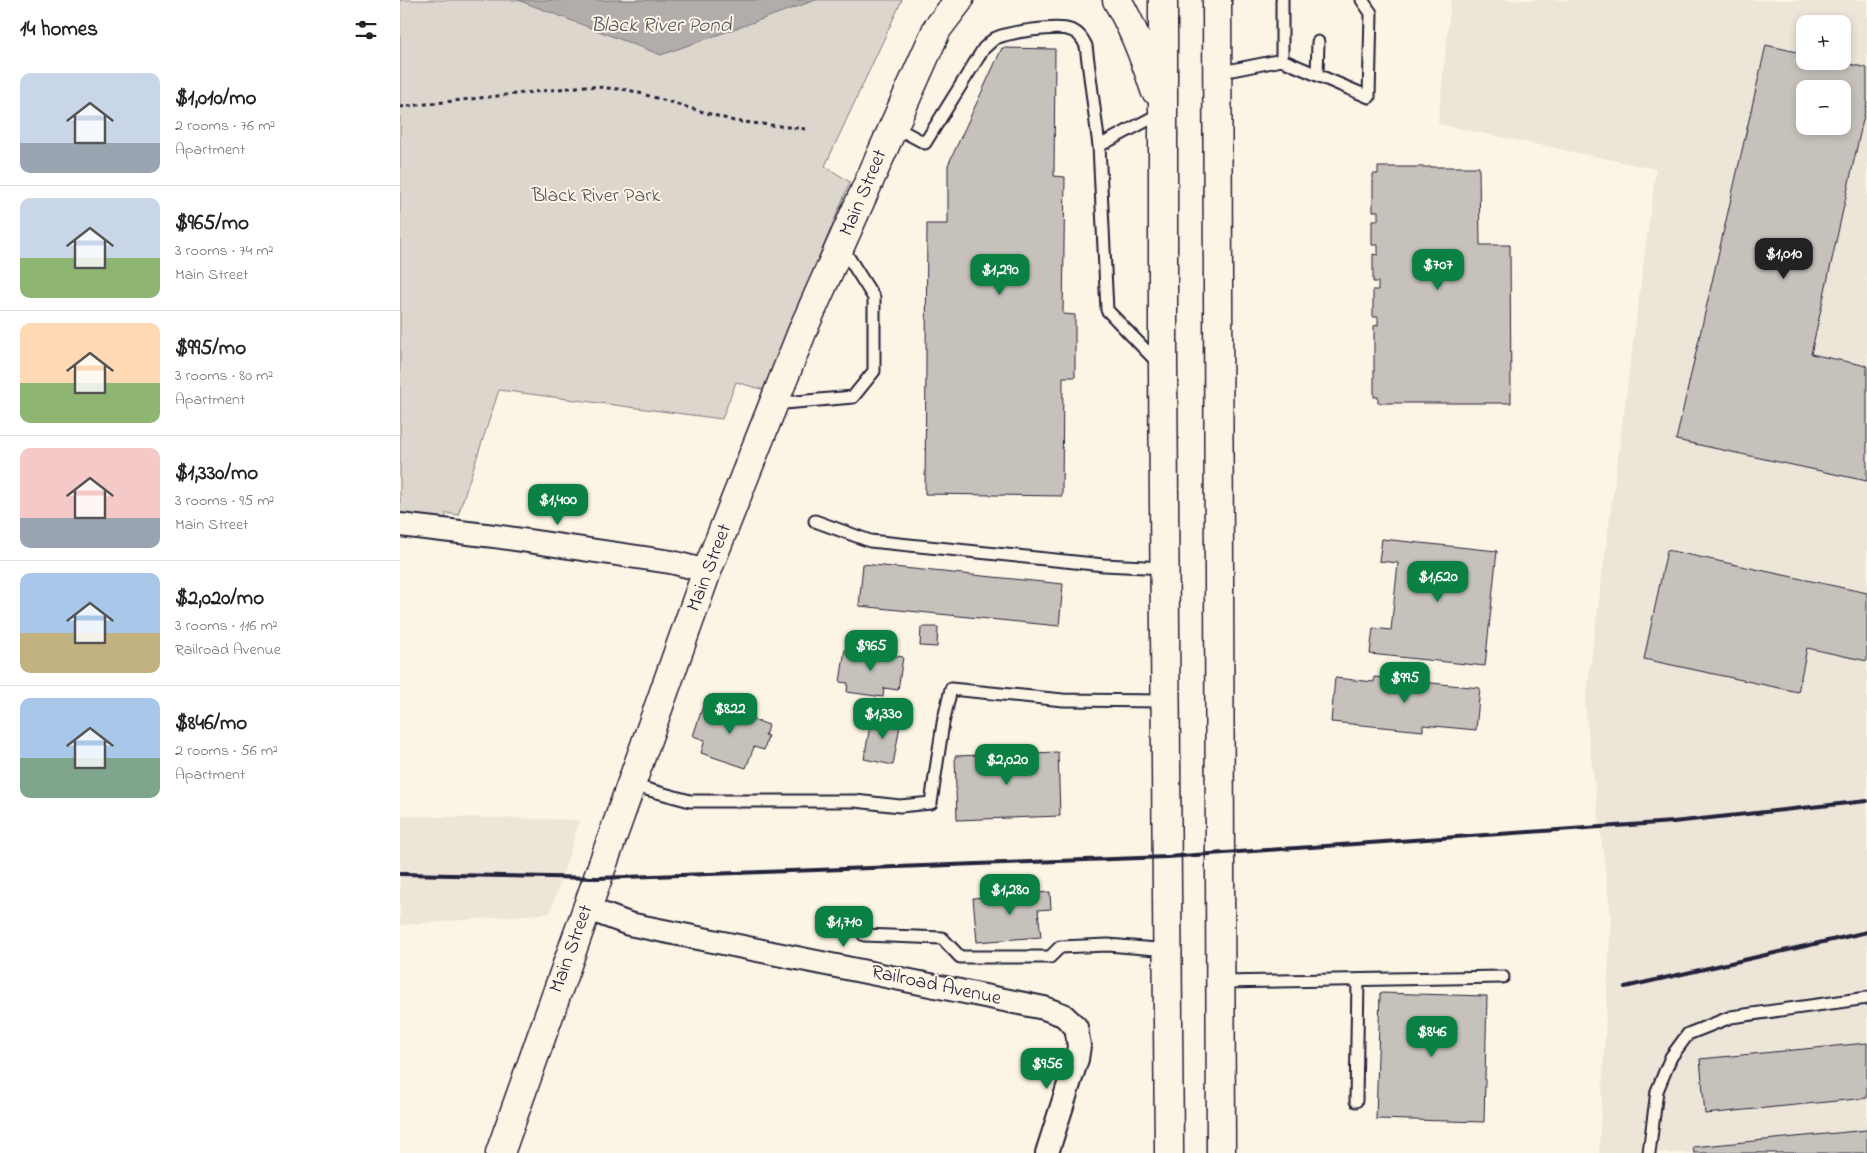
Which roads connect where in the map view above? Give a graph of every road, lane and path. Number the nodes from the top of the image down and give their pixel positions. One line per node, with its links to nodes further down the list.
1 (959, 0): 13 (main road, Main Street)
2 (1117, 0): 12 (main road)
3 (1163, 0): 12 (main road)
4 (1217, 0): 9 (main road)
5 (1282, 0): 8 (lane)
6 (1362, 0): 10 (lane)
7 (1318, 42): 10 (lane)
8 (1282, 60): 9 (lane); 10 (lane)
9 (1218, 73): 30 (main road)
10 (1318, 75)
11 (400, 107): 14 (path)
12 (1163, 113): 15 (lane); 17 (main road)
13 (893, 126): 15 (lane); 16 (main road, Main Street)
14 (806, 129)
15 (1099, 146): 17 (lane)
16 (841, 246): 18 (main road, Main Street); 18 (lane)
17 (1163, 369): 21 (main road)
18 (773, 404): 22 (main road, Main Street)
19 (815, 522): 21 (lane)
20 (400, 525): 22 (street)
21 (1165, 568): 23 (main road)
22 (707, 571): 24 (main road, Main Street)
23 (1165, 700): 24 (lane); 27 (main road)
24 (631, 785): 25 (main road, Main Street)
25 (586, 908): 33 (main road, Main Street); 34 (street, Railroad Avenue)
26 (864, 935): 27 (lane)
27 (1168, 950): 35 (main road)
28 (1503, 977): 29 (lane)
29 (1358, 980): 30 (lane); 32 (lane)
30 (1221, 982): 36 (main road)
31 (1867, 998): 37 (lane)
32 (1356, 1101)
33 (500, 1153)
34 (1047, 1153)
35 (1169, 1153)
36 (1221, 1153)
37 (1649, 1153)

